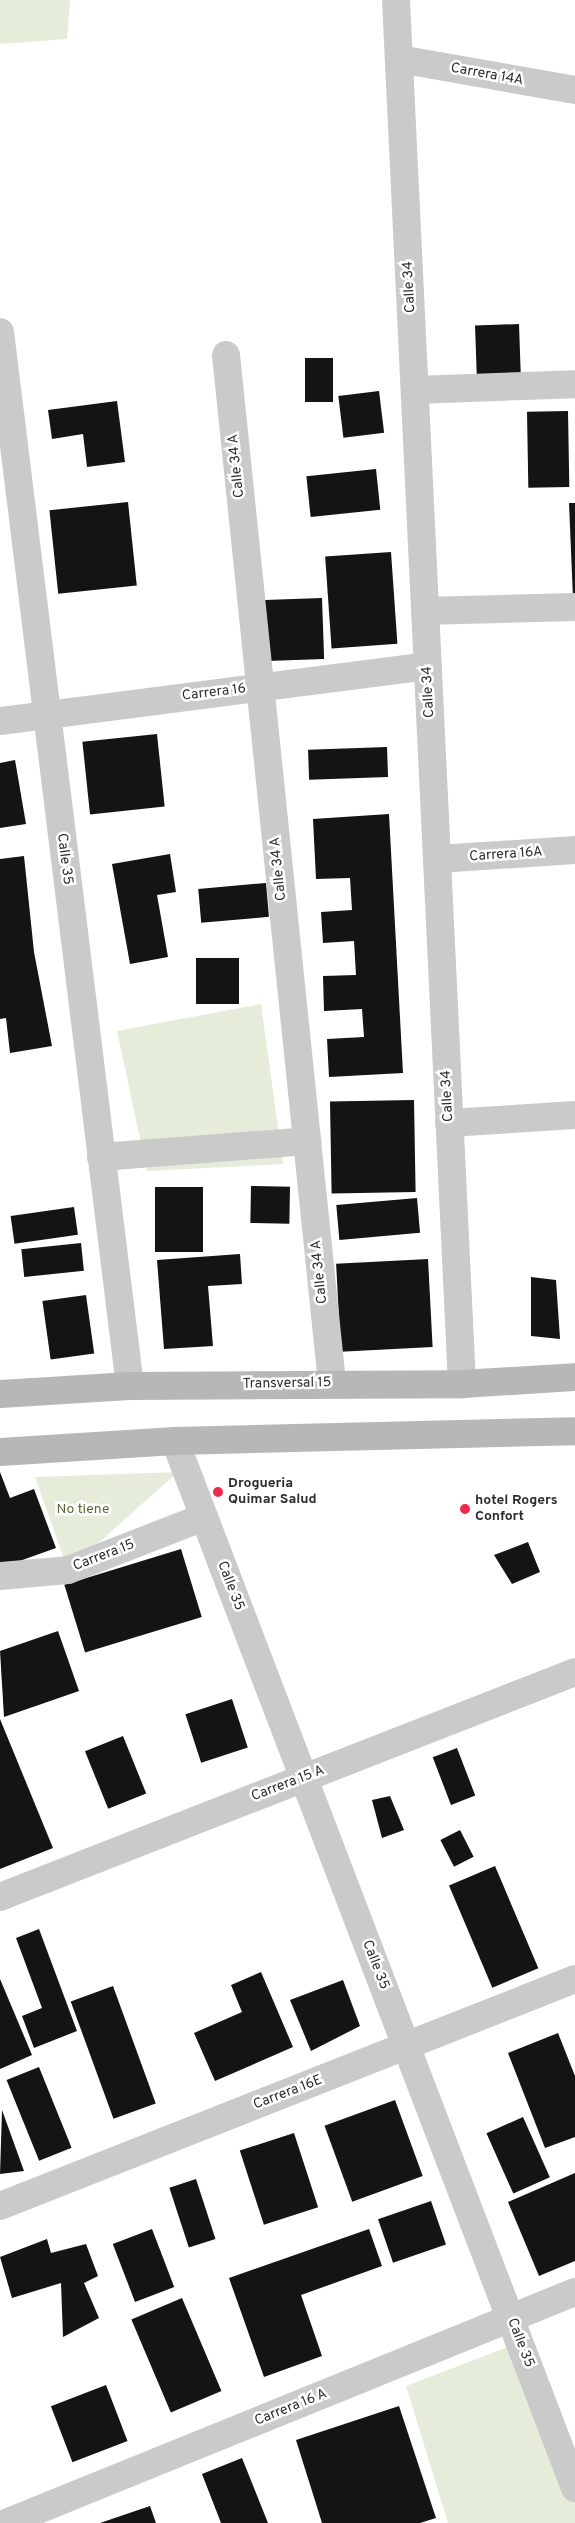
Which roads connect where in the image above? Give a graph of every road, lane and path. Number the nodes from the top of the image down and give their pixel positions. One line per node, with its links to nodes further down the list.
1 (396, 0): 2 (street, Calle 34)
2 (399, 59): 3 (street, Carrera 14A); 8 (street, Calle 34)
3 (575, 90)
4 (0, 332): 7 (street, Calle 35)
5 (226, 355): 12 (street, Calle 34 A)
6 (575, 384): 8 (street)
7 (3, 386): 13 (street, Calle 35)
8 (415, 390): 10 (street, Calle 34)
9 (575, 607): 10 (street)
10 (425, 612): 11 (street, Calle 34)
11 (427, 666): 12 (street, Carrera 16); 16 (street, Calle 34)
12 (260, 687): 13 (street, Carrera 16); 19 (street, Calle 34 A)
13 (47, 715): 14 (street, Carrera 16); 20 (street, Calle 35)
14 (0, 721)
15 (575, 850): 16 (street, Carrera 16A)
16 (437, 859): 18 (street, Calle 34)
17 (575, 1115): 18 (street)
18 (450, 1123): 23 (street, Calle 34)
19 (307, 1141): 20 (street); 22 (street, Calle 34 A)
20 (101, 1157): 24 (street, Calle 35)
21 (575, 1376): 23 (street, Transversal 15)
22 (332, 1383): 23 (street, Transversal 15); 24 (street, Transversal 15)
23 (462, 1384)
24 (130, 1386): 25 (street, Transversal 15)
25 (0, 1394)
26 (575, 1431): 27 (street)
27 (174, 1441): 28 (street); 29 (street, Calle 35)
28 (0, 1452)
29 (204, 1517): 30 (street, Carrera 15); 32 (street, Calle 35)
30 (0, 1576)
31 (575, 1672): 32 (street, Carrera 15 A)
32 (303, 1778): 33 (street, Carrera 15 A); 35 (street, Calle 35)
33 (0, 1897)
34 (575, 1979): 35 (street, Carrera 16E)
35 (406, 2047): 36 (street, Carrera 16E); 38 (street, Calle 35)
36 (0, 2206)
37 (575, 2292): 38 (street, Carrera 16 A)
38 (511, 2320): 39 (street, Calle 35); 40 (street, Carrera 16 A)
39 (575, 2488)
40 (6, 2523)

